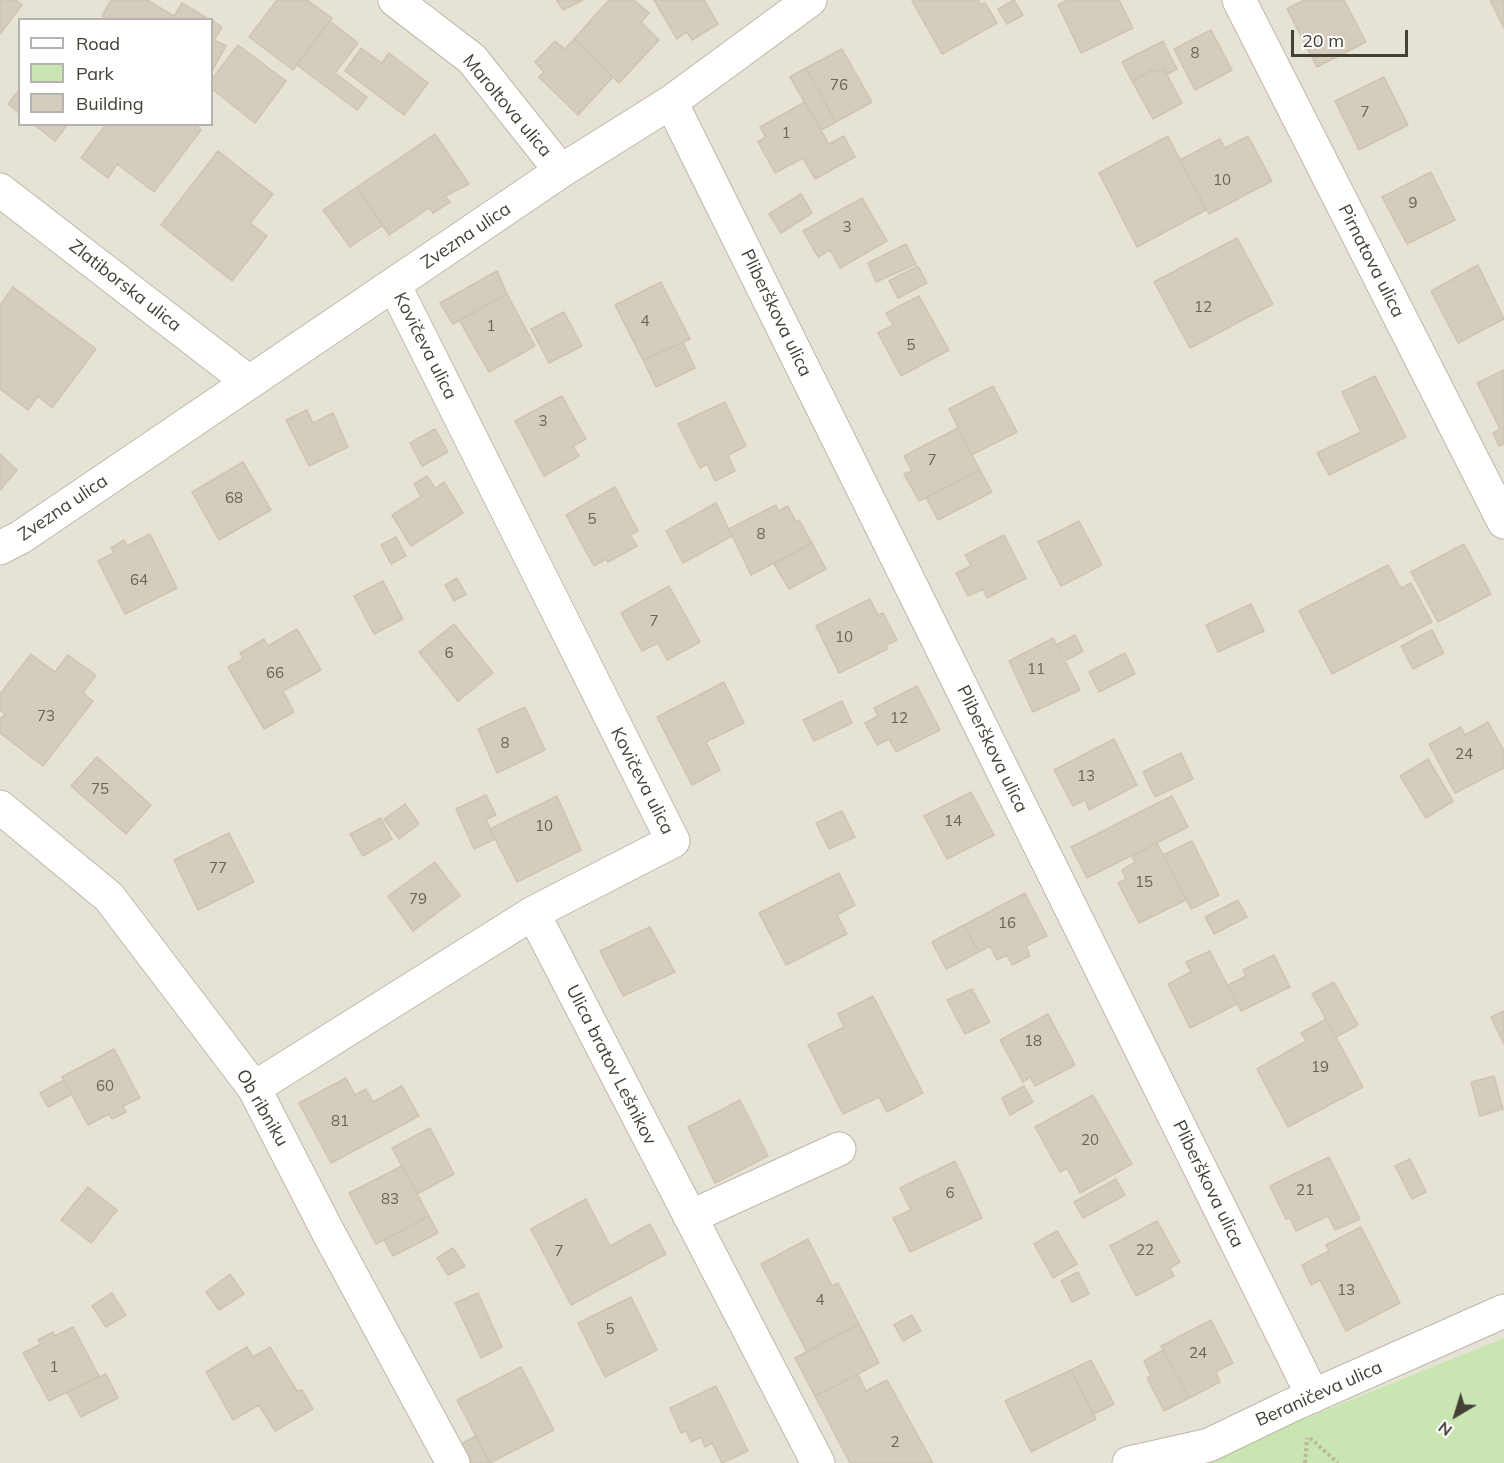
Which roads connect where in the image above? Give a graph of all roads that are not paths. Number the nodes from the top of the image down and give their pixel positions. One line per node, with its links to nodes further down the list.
1 (395, 0): 5 (street, Maroltova ulica)
2 (810, 0): 4 (street, Zvezna ulica)
3 (1239, 0): 9 (street, Pirnatova ulica)
4 (671, 102): 5 (street, Zvezna ulica); 17 (street, Pliberškova ulica)
5 (561, 171): 7 (street, Zvezna ulica)
6 (0, 190): 8 (street, Zlatiborska ulica)
7 (394, 285): 8 (street, Zvezna ulica); 12 (street, Kovičeva ulica)
8 (249, 382): 10 (street, Zvezna ulica)
9 (1504, 522)
10 (0, 548)
11 (0, 807): 13 (street, Ob ribniku)
12 (533, 913): 13 (street, Kovičeva ulica); 15 (street, Ulica bratov Lešnikov)
13 (254, 1088): 18 (street, Ob ribniku)
14 (839, 1149): 15 (street)
15 (690, 1217): 19 (street, Ulica bratov Lešnikov)
16 (1504, 1311): 17 (street, Beraničeva ulica)
17 (1313, 1396): 20 (street, Beraničeva ulica)
18 (453, 1463)
19 (818, 1463)
20 (1129, 1463)

